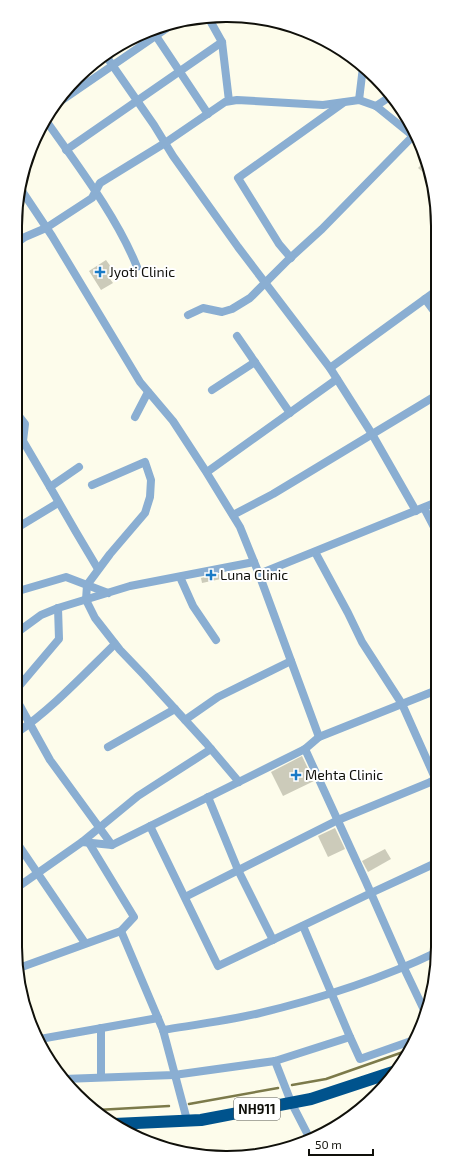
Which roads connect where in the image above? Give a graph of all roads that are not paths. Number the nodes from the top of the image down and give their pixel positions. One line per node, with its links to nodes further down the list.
1 (211, 22): 4 (street)
2 (156, 35): 7 (street)
3 (151, 37): 6 (street)
4 (222, 42): 7 (street); 13 (street)
5 (108, 59): 6 (street)
6 (112, 65): 9 (street); 12 (street)
7 (180, 71): 12 (street); 16 (street)
8 (362, 74): 11 (street)
9 (72, 93)
10 (386, 99): 15 (street)
11 (359, 100): 14 (street); 15 (street)
12 (137, 101): 20 (street); 21 (street)
13 (229, 101): 14 (street); 16 (street)
14 (344, 102): 26 (street)
15 (376, 106): 18 (street)
16 (208, 114): 20 (street)
17 (49, 125): 21 (street)
18 (408, 131)
19 (412, 142): 26 (street)
20 (165, 143): 22 (street); 28 (street)
21 (66, 150): 22 (street)
22 (95, 192): 24 (street); 27 (street)
23 (25, 195): 24 (street)
24 (46, 228): 25 (street); 38 (street)
25 (22, 239)
26 (291, 258): 28 (street)
27 (137, 267)
28 (265, 282): 32 (street); 35 (street)
29 (431, 295): 30 (street)
30 (425, 299): 31 (street); 35 (street)
31 (431, 307)
32 (188, 315)
33 (237, 336): 34 (street)
34 (254, 362): 37 (street); 40 (street)
35 (330, 368): 36 (street)
36 (338, 379): 40 (street); 43 (street)
37 (212, 390)
38 (148, 392): 41 (street); 45 (street)
39 (431, 400): 43 (street)
40 (290, 413): 45 (street)
41 (135, 417)
42 (22, 420): 47 (street)
43 (372, 434): 51 (street); 52 (street)
44 (79, 467): 47 (street)
45 (207, 472): 52 (street)
46 (92, 485): 57 (street)
47 (50, 487): 48 (street)
48 (58, 503): 54 (street); 57 (street)
49 (431, 505): 50 (street)
50 (424, 508): 51 (street); 53 (street)
51 (416, 511): 55 (street)
52 (233, 515): 56 (street)
53 (431, 521)
54 (22, 525)
55 (315, 552): 58 (street); 71 (street)
56 (254, 562): 58 (street); 59 (street)
57 (98, 569): 60 (street)
58 (259, 574): 68 (street)
59 (180, 576): 62 (street); 66 (street)
60 (87, 585): 61 (street); 62 (street); 63 (street)
61 (22, 590)
62 (108, 593): 63 (street)
63 (86, 600): 64 (street); 67 (street)
64 (58, 608): 65 (street); 69 (street)
65 (22, 629)
66 (216, 640)
67 (115, 644): 72 (street); 75 (street)
68 (291, 662): 74 (street); 77 (street)
69 (22, 684)
70 (431, 692): 71 (street)
71 (402, 704): 77 (street); 81 (street)
72 (175, 709): 74 (street); 78 (street)
73 (22, 710): 75 (street)
74 (185, 720): 79 (street)
75 (29, 724): 76 (street); 87 (street)
76 (22, 729)
77 (319, 737): 80 (street)
78 (108, 747)
79 (211, 749): 82 (street); 87 (street)
80 (306, 749): 82 (street); 85 (street)
81 (431, 771)
82 (239, 782): 84 (street)
83 (431, 782): 85 (street)
84 (208, 797): 86 (street); 92 (street)
85 (338, 820): 92 (street); 95 (street)
86 (150, 826): 89 (street); 96 (street)
87 (98, 827): 88 (street); 89 (street)
88 (85, 842): 89 (street); 93 (street); 98 (street)
89 (112, 845)
90 (22, 850): 93 (street)
91 (431, 865): 95 (street)
92 (238, 870): 96 (street); 99 (street)
93 (38, 873): 94 (street); 100 (street)
94 (22, 884)
95 (371, 893): 97 (street); 103 (street)
96 (185, 897): 99 (street)
97 (303, 926): 99 (street); 104 (street)
98 (121, 931): 100 (street); 106 (street)
99 (273, 940)
100 (85, 943): 102 (street)
101 (431, 955): 103 (street)
102 (23, 966)
103 (404, 968): 104 (street); 105 (street)
104 (332, 993): 108 (street); 109 (street)
105 (422, 1005)
106 (158, 1018): 107 (street); 108 (street)
107 (101, 1028): 110 (street); 115 (street)
108 (163, 1030): 114 (street)
109 (350, 1037): 111 (street); 112 (street)
110 (44, 1038)
111 (407, 1042)
112 (275, 1061): 114 (street); 117 (street)
113 (386, 1074): 117 (highway, NH911)
114 (174, 1075): 115 (street); 118 (street)
115 (100, 1077): 116 (street)
116 (71, 1079)
117 (291, 1102): 118 (highway, NH911); 120 (street)
118 (186, 1120): 119 (highway, NH911)
119 (123, 1123)
120 (307, 1134)

